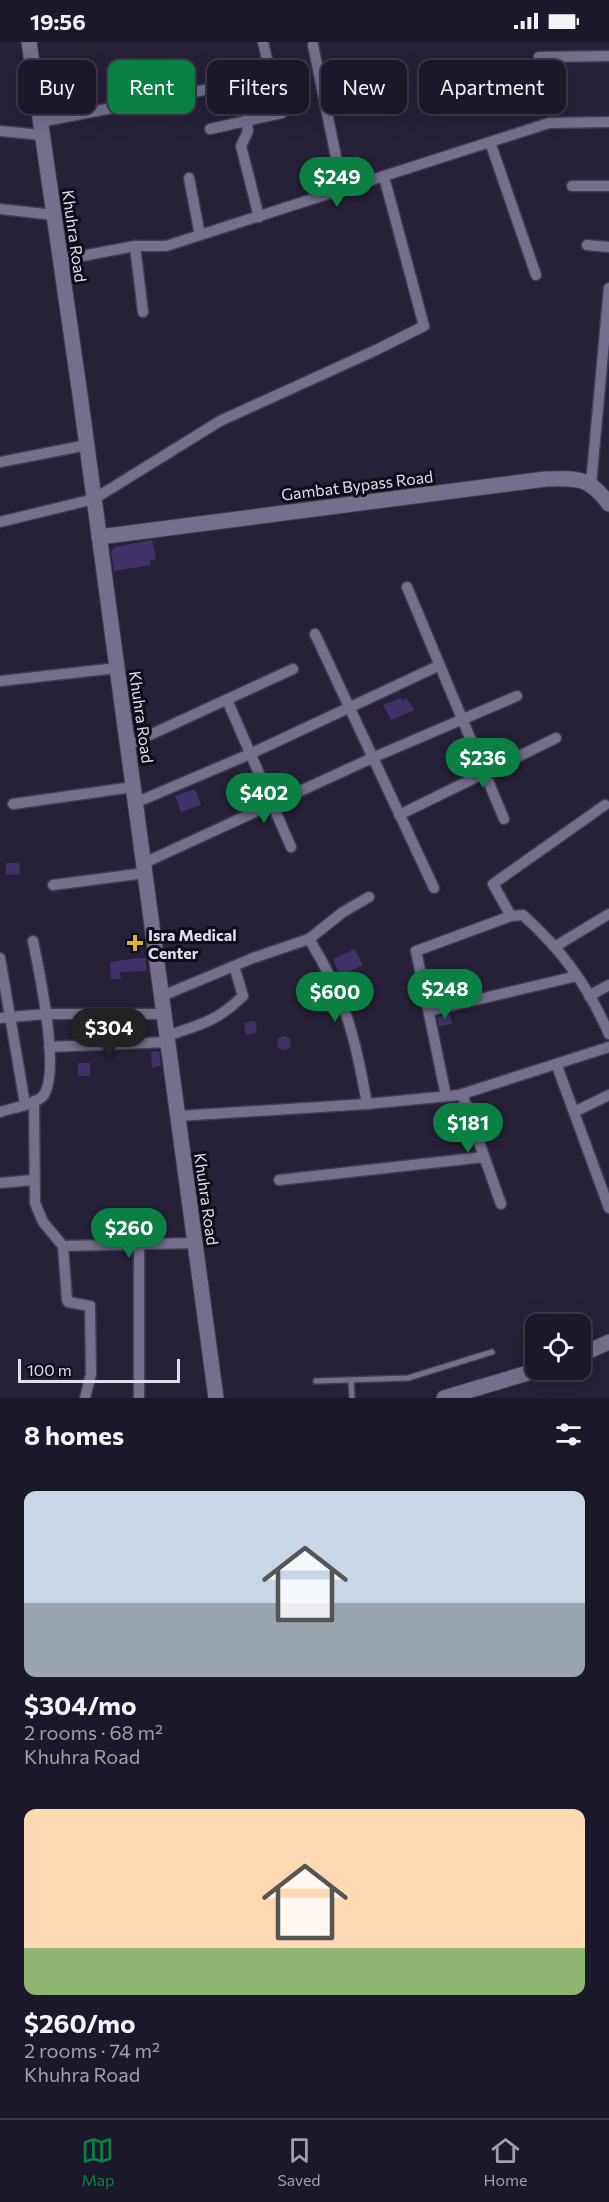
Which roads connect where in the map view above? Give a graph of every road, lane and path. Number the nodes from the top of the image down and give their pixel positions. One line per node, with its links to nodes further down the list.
1 (29, 42): 9 (main road, Khuhra Road)
2 (263, 42): 9 (street)
3 (314, 45): 17 (street)
4 (609, 56): 5 (street)
5 (539, 57)
6 (277, 114): 7 (street)
7 (246, 120): 10 (street); 20 (street)
8 (609, 122): 12 (street)
9 (41, 128): 11 (street); 19 (main road, Khuhra Road)
10 (210, 129)
11 (0, 132)
12 (489, 142): 13 (street); 26 (street)
13 (384, 177): 17 (street); 32 (street)
14 (189, 178): 21 (street)
15 (572, 186): 16 (street)
16 (609, 186)
17 (344, 191): 20 (street)
18 (0, 209): 19 (street)
19 (54, 215): 25 (main road, Khuhra Road)
20 (259, 217): 21 (street)
21 (200, 235): 23 (street)
22 (586, 245): 24 (street)
23 (135, 246): 25 (street); 28 (street)
24 (609, 247)
25 (61, 260): 29 (main road, Khuhra Road)
26 (536, 275)
27 (609, 288): 31 (street)
28 (143, 312)
29 (87, 445): 30 (street); 32 (main road, Khuhra Road)
30 (0, 462)
31 (591, 484): 33 (main road); 35 (main road, Gambat Bypass Road)
32 (94, 499): 34 (street); 35 (main road, Khuhra Road)
33 (609, 504)
34 (0, 522)
35 (99, 537): 39 (main road, Khuhra Road)
36 (407, 587): 38 (street)
37 (315, 634): 44 (street)
38 (438, 666): 44 (street); 45 (street)
39 (117, 668): 41 (street); 47 (main road, Khuhra Road)
40 (293, 669): 43 (street)
41 (0, 681)
42 (517, 696): 45 (street)
43 (227, 700): 47 (street); 48 (street)
44 (348, 708): 48 (street); 49 (street)
45 (462, 720): 49 (street); 50 (street)
46 (556, 738): 50 (street)
47 (128, 745): 51 (main road, Khuhra Road)
48 (250, 754): 52 (street); 54 (street)
49 (372, 758): 54 (street); 56 (street)
50 (484, 773): 56 (street); 57 (street)
51 (133, 787): 52 (main road, Khuhra Road); 53 (street)
52 (135, 803): 59 (main road, Khuhra Road)
53 (13, 804)
54 (272, 805): 58 (street); 59 (street)
55 (605, 806): 64 (street)
56 (399, 815): 61 (street)
57 (504, 819)
58 (291, 847)
59 (144, 868): 60 (street); 72 (main road, Khuhra Road)
60 (53, 885)
61 (434, 888)
62 (369, 897): 65 (street)
63 (609, 914): 67 (street)
64 (511, 916): 67 (street); 74 (street)
65 (309, 939): 69 (street); 87 (street)
66 (33, 941): 75 (street)
67 (556, 946): 70 (street)
68 (0, 958): 77 (street)
69 (234, 966): 72 (street); 79 (street)
70 (577, 976): 73 (street); 74 (street)
71 (609, 985): 73 (street)
72 (162, 996): 76 (main road, Khuhra Road)
73 (590, 996): 78 (street)
74 (429, 1011): 85 (street)
75 (46, 1014): 76 (street); 77 (street); 80 (street)
76 (164, 1014): 79 (main road, Khuhra Road)
77 (5, 1017): 86 (street)
78 (609, 1035)
79 (167, 1039): 80 (street); 90 (main road, Khuhra Road)
80 (49, 1047): 86 (street)
81 (609, 1047): 82 (street)
82 (557, 1066): 83 (street); 89 (street)
83 (462, 1094): 85 (street); 91 (street)
84 (609, 1095): 89 (street)
85 (446, 1096): 87 (street)
86 (29, 1103): 88 (street); 92 (street)
87 (367, 1104): 90 (street)
88 (0, 1112)
89 (574, 1112): 95 (street)
90 (178, 1116): 98 (main road, Khuhra Road)
91 (484, 1157): 93 (street); 96 (street)
92 (33, 1180): 94 (street); 100 (street)
93 (279, 1180)
94 (0, 1183)
95 (605, 1183): 97 (street)
96 (501, 1204)
97 (609, 1208)
98 (195, 1243): 99 (street); 109 (main road, Khuhra Road)
99 (139, 1244): 100 (street); 108 (street)
100 (63, 1246): 107 (street)
101 (609, 1342): 102 (main road)
102 (591, 1350)
103 (492, 1352): 105 (lane)
104 (525, 1374): 111 (main road)
105 (351, 1380): 106 (lane); 110 (lane)
106 (316, 1381)
107 (85, 1398)
108 (139, 1398)
109 (216, 1398)
110 (352, 1398)
111 (444, 1398)

